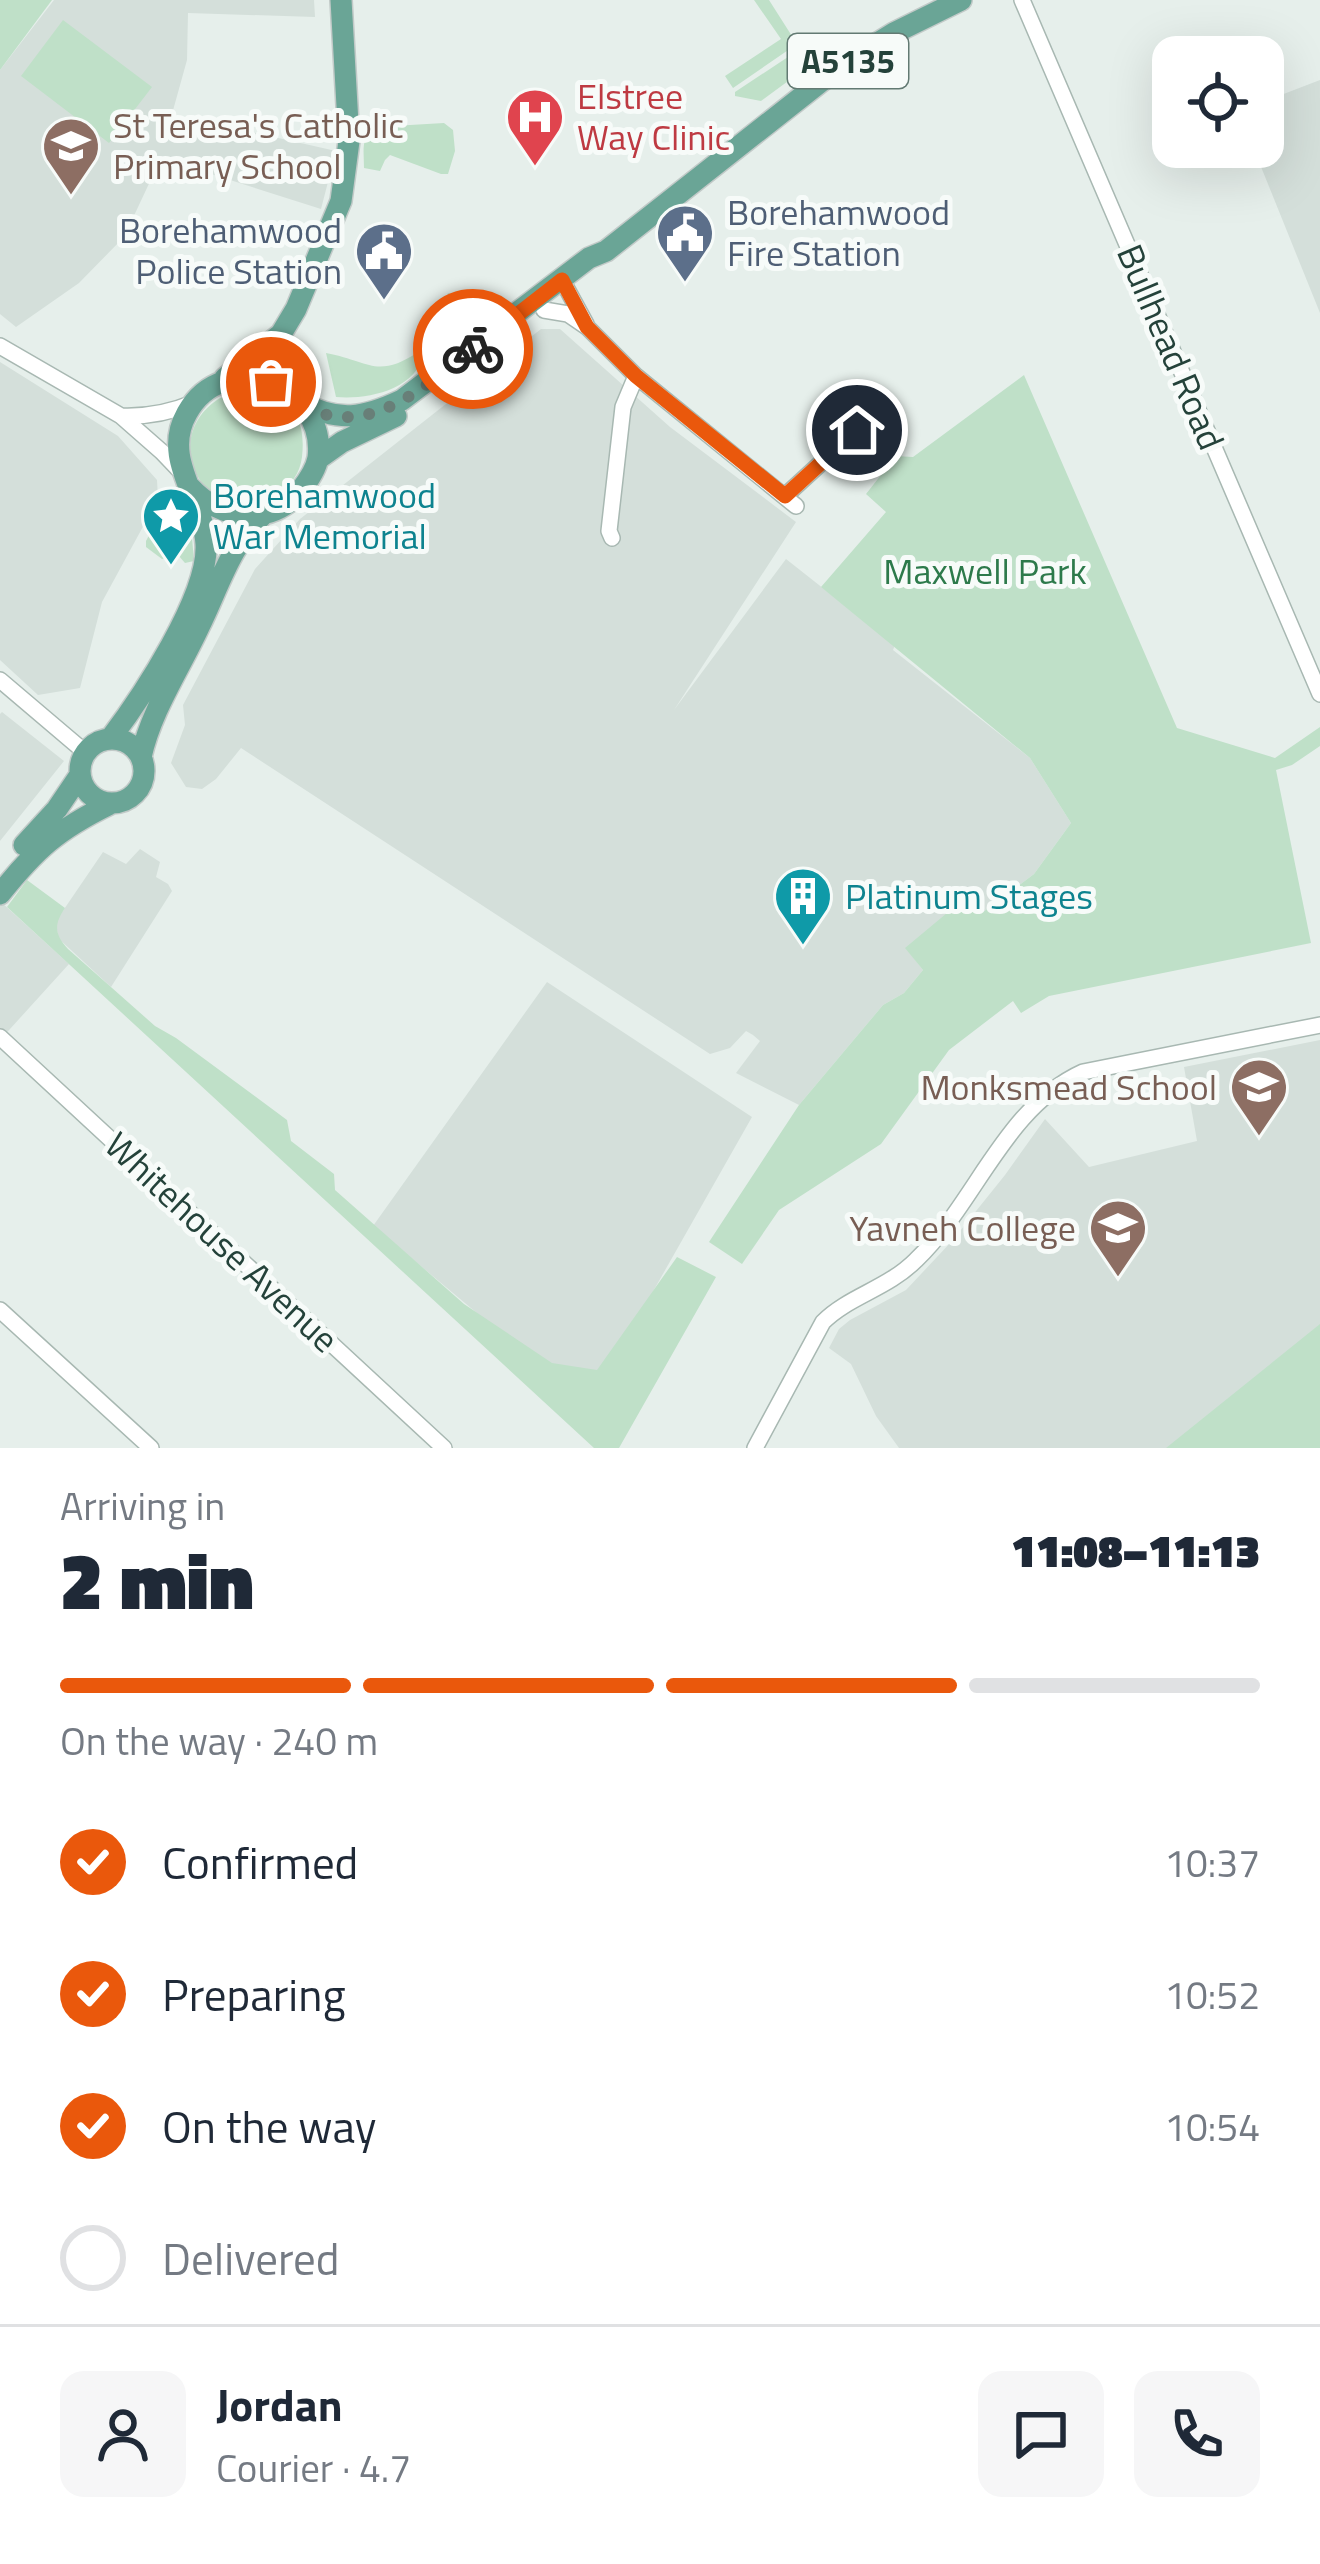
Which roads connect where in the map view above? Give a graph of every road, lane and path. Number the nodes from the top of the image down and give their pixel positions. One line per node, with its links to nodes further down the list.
1 (341, 0): 7 (main road)
2 (961, 0): 4 (main road, A5135)
3 (1022, 0): 20 (street, Bullhead Road)
4 (565, 285): 5 (main road, A5135); 6 (street); 11 (main road, A5135)
5 (544, 310): 6 (street); 15 (main road, A5135)
6 (587, 327): 9 (street)
7 (281, 334): 10 (main road); 11 (main road)
8 (0, 346): 13 (street)
9 (636, 376): 14 (street); 18 (street)
10 (218, 384): 11 (main road); 12 (main road)
11 (294, 397): 15 (main road)
12 (193, 404): 13 (street); 16 (main road)
13 (122, 416): 16 (street)
14 (857, 430)
15 (318, 459): 17 (main road)
16 (186, 481): 17 (main road); 21 (main road)
17 (265, 513): 22 (main road)
18 (612, 538)
19 (0, 680): 23 (street)
20 (1320, 694)
21 (110, 739): 22 (main road); 23 (main road)
22 (141, 757): 24 (main road)
23 (83, 764): 24 (main road); 25 (main road)
24 (110, 803): 25 (main road)
25 (2, 882)
26 (1320, 1025): 31 (street)
27 (0, 1037): 30 (street, Whitehouse Avenue)
28 (0, 1310): 29 (street)
29 (151, 1448)
30 (444, 1448)
31 (755, 1448)

